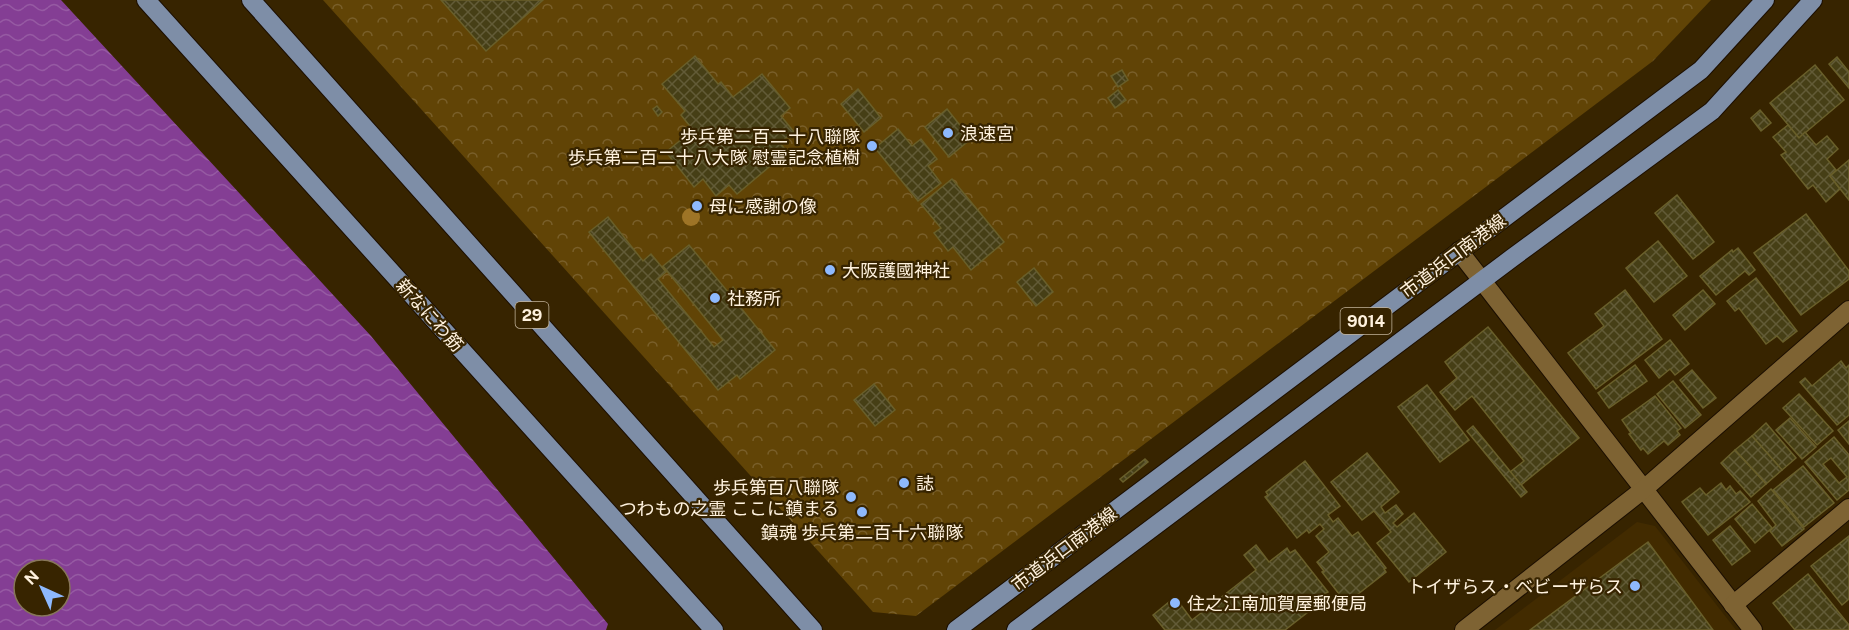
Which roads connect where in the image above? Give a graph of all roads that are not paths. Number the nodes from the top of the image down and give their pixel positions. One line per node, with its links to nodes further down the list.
1 (146, 0): 11 (main road, 新なにわ筋)
2 (251, 0): 14 (main road, 29)
3 (1765, 0): 5 (main road, 市道浜口南港線 / 9014)
4 (1813, 0): 6 (main road, 市道浜口南港線 / 9014)
5 (1459, 251): 6 (street); 15 (main road, 市道浜口南港線 / 9014)
6 (1482, 280): 8 (street); 16 (main road, 市道浜口南港線 / 9014)
7 (1849, 310): 8 (street)
8 (1644, 489): 10 (street); 17 (street)
9 (1849, 508): 10 (street)
10 (1733, 605): 18 (street)
11 (697, 611): 12 (street); 13 (main road, 新なにわ筋)
12 (702, 630)
13 (714, 630)
14 (813, 630)
15 (956, 630)
16 (1016, 630)
17 (1464, 630)
18 (1753, 630)

